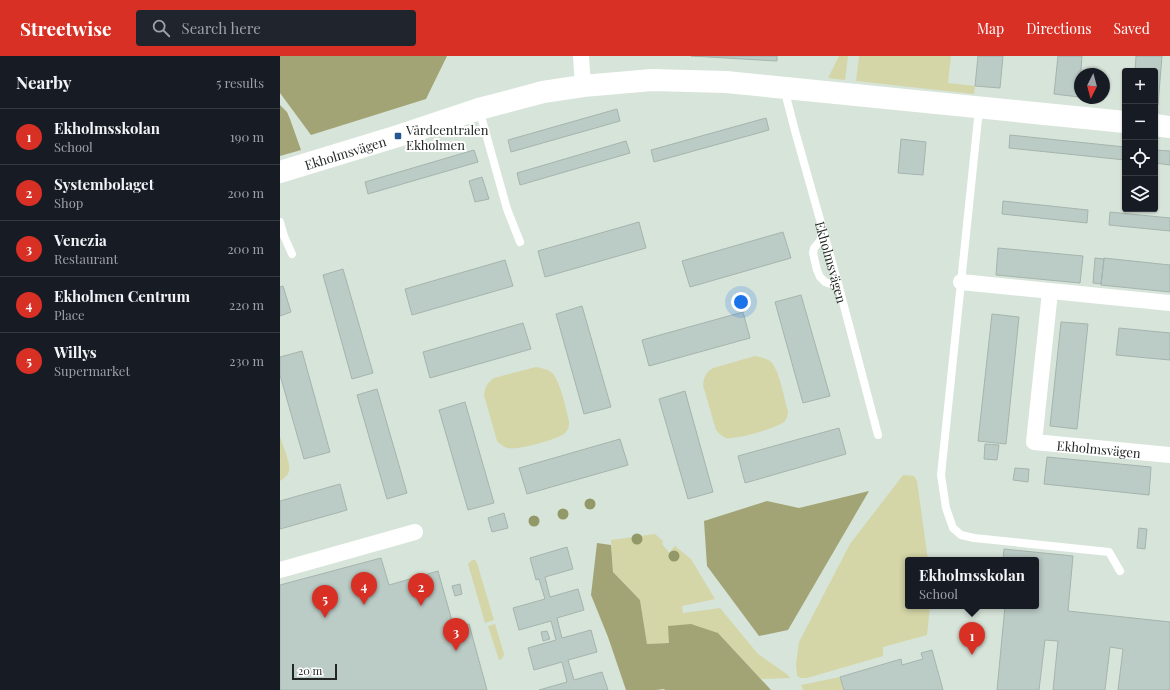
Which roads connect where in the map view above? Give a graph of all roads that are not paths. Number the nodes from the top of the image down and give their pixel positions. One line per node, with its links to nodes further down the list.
1 (581, 56): 2 (street)
2 (583, 86): 3 (street, Ekholmsvägen); 5 (street, Ekholmsvägen)
3 (788, 88): 4 (street, Ekholmsvägen); 11 (lane, Ekholmsvägen)
4 (980, 107): 6 (street, Ekholmsvägen); 14 (lane)
5 (479, 109): 9 (street, Ekholmsvägen); 12 (lane)
6 (1122, 122)
7 (1158, 125): 8 (street)
8 (1170, 127)
9 (280, 172)
10 (280, 222): 13 (lane)
11 (823, 232): 15 (lane, Ekholmsvägen); 15 (lane)
12 (520, 242)
13 (292, 254)
14 (961, 282): 16 (street); 22 (lane)
15 (839, 287): 18 (lane, Ekholmsvägen)
16 (1050, 292): 17 (street); 19 (street, Ekholmsvägen)
17 (1170, 303)
18 (878, 435)
19 (1170, 456)
20 (415, 532): 21 (street)
21 (280, 570)
22 (1120, 571)

